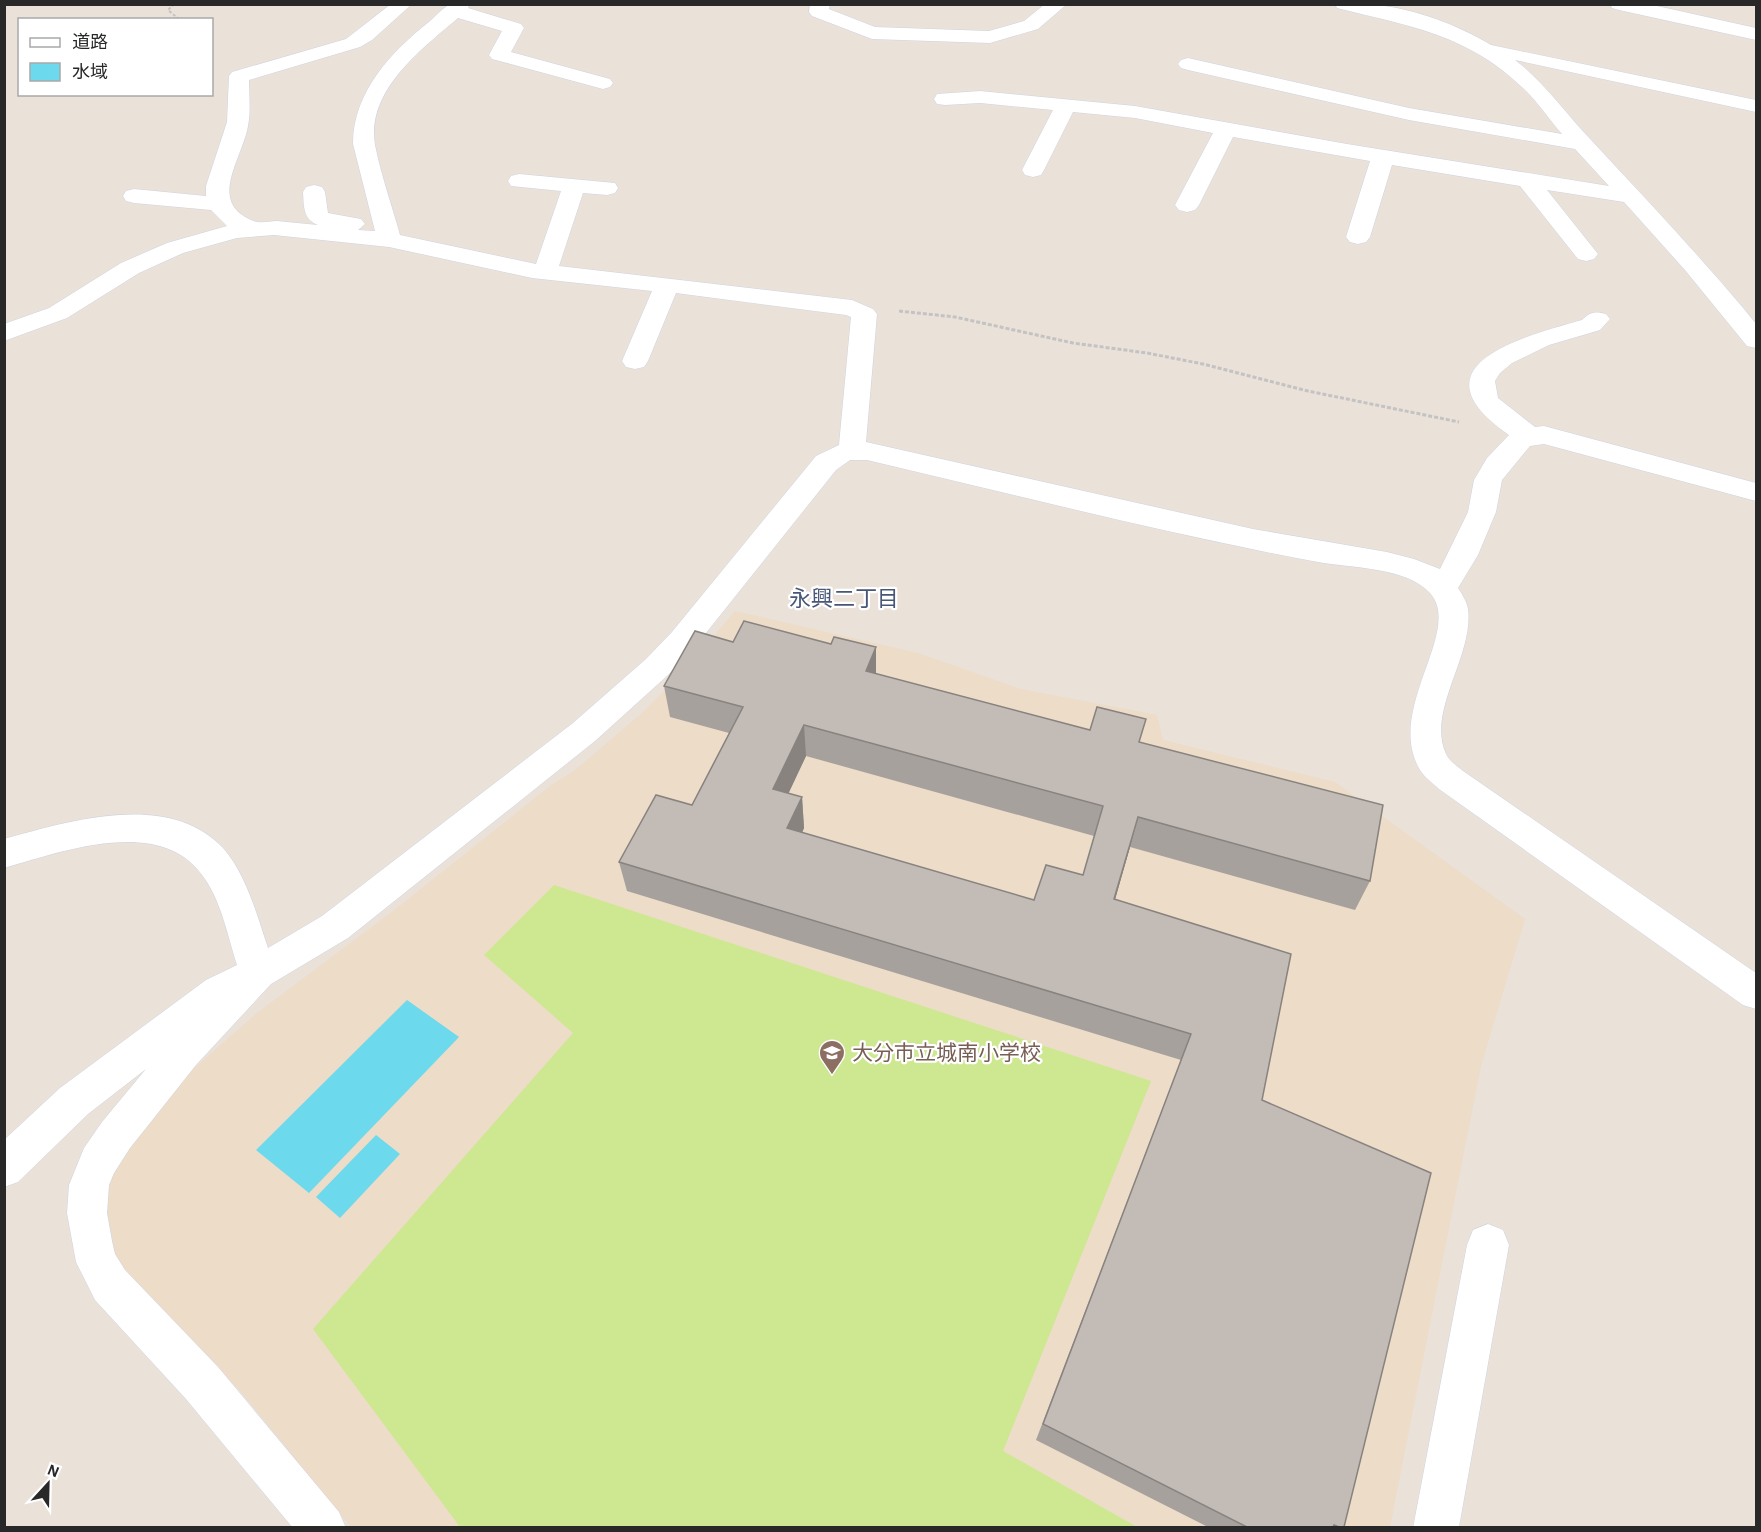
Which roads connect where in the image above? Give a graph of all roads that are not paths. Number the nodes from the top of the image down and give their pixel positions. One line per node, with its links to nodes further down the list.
1 (404, 4): 25 (street)
2 (820, 4): 3 (street)
3 (1058, 4)
4 (1344, 4): 8 (street)
5 (1619, 4): 7 (street)
6 (458, 8): 10 (street); 28 (street)
7 (1756, 34)
8 (1479, 46): 13 (street); 15 (street)
9 (1188, 64): 15 (street)
10 (603, 83)
11 (945, 99): 12 (street)
12 (1067, 104): 14 (street); 17 (street)
13 (1756, 106)
14 (1226, 128): 16 (street); 26 (street)
15 (1582, 144): 24 (street)
16 (1383, 157): 18 (street); 29 (street)
17 (1033, 170)
18 (1526, 178): 24 (street); 30 (street)
19 (519, 181): 20 (street)
20 (573, 185): 21 (street); 31 (street)
21 (607, 188)
22 (314, 192): 28 (street)
23 (134, 196): 25 (street)
24 (1633, 197): 35 (street)
25 (219, 204): 27 (street)
26 (1187, 205)
27 (252, 229): 28 (street); 34 (street)
28 (387, 234): 31 (street)
29 (1358, 237)
30 (1586, 254)
31 (545, 272): 32 (street)
32 (667, 285): 36 (street); 38 (street)
33 (1597, 319): 37 (street)
34 (4, 333)
35 (1756, 340)
36 (634, 361)
37 (1525, 437): 39 (street); 40 (street)
38 (852, 450): 40 (street); 42 (street)
39 (1756, 492)
40 (1443, 588): 43 (street)
41 (4, 854): 42 (street)
42 (258, 973): 44 (street); 46 (street)
43 (1756, 993)
44 (4, 1168)
45 (1488, 1245): 47 (street)
46 (323, 1527)
47 (1437, 1527)

